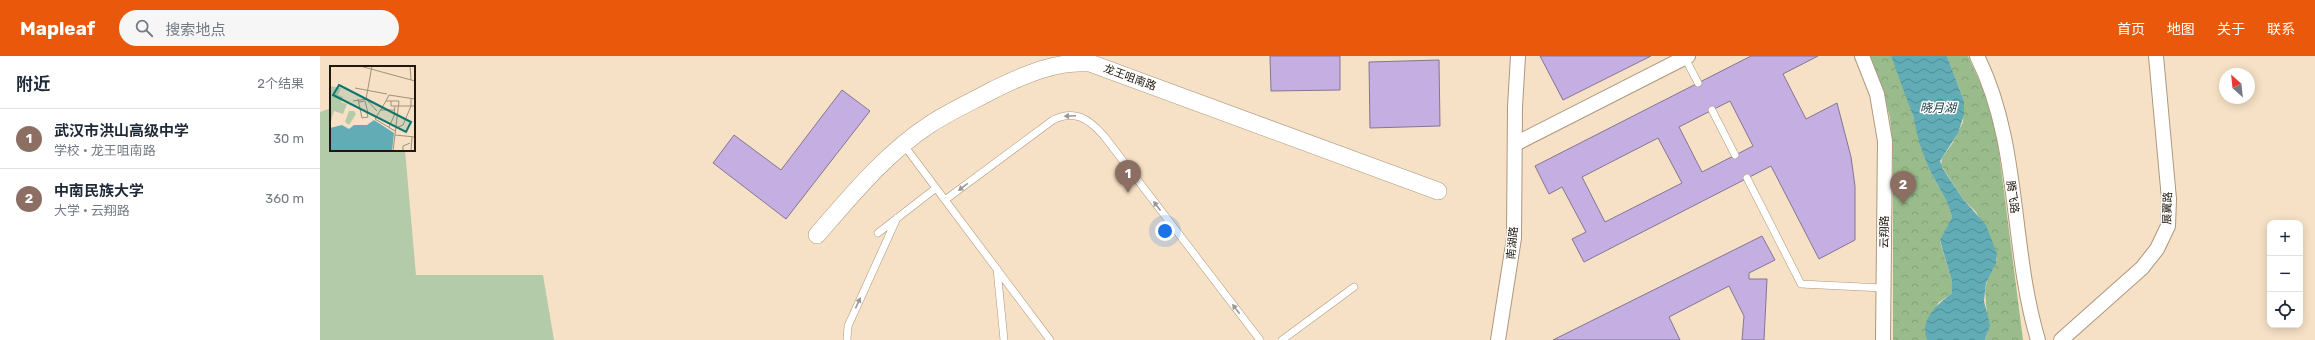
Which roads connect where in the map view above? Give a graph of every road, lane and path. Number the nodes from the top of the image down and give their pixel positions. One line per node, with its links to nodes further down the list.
1 (1518, 56): 10 (street, 南湖路)
2 (1862, 56): 21 (street, 云翔路)
3 (1977, 56): 29 (street, 腾飞路)
4 (2156, 56): 30 (street, 展翼路)
5 (1686, 57): 7 (lane); 10 (street)
6 (1075, 59): 9 (street, 龙王咀南路); 14 (street, 龙王咀南路)
7 (1698, 83)
8 (1712, 110): 11 (lane)
9 (903, 144): 13 (lane); 18 (street, 龙王咀南路)
10 (1516, 144): 27 (street, 南湖路)
11 (1735, 155)
12 (1747, 178): 21 (lane)
13 (936, 188): 15 (lane); 16 (lane)
14 (1438, 191)
15 (945, 200): 19 (lane); 25 (lane, one-way to 15)
16 (897, 218): 17 (lane); 22 (lane, one-way to 16)
17 (878, 233)
18 (817, 235)
19 (997, 269): 23 (lane); 24 (lane)
20 (1354, 287): 26 (lane)
21 (1884, 288): 28 (street, 云翔路)
22 (848, 340)
23 (1004, 340)
24 (1050, 340)
25 (1260, 340)
26 (1282, 340)
27 (1498, 340)
28 (1883, 340)
29 (2038, 340)
30 (2061, 340)

